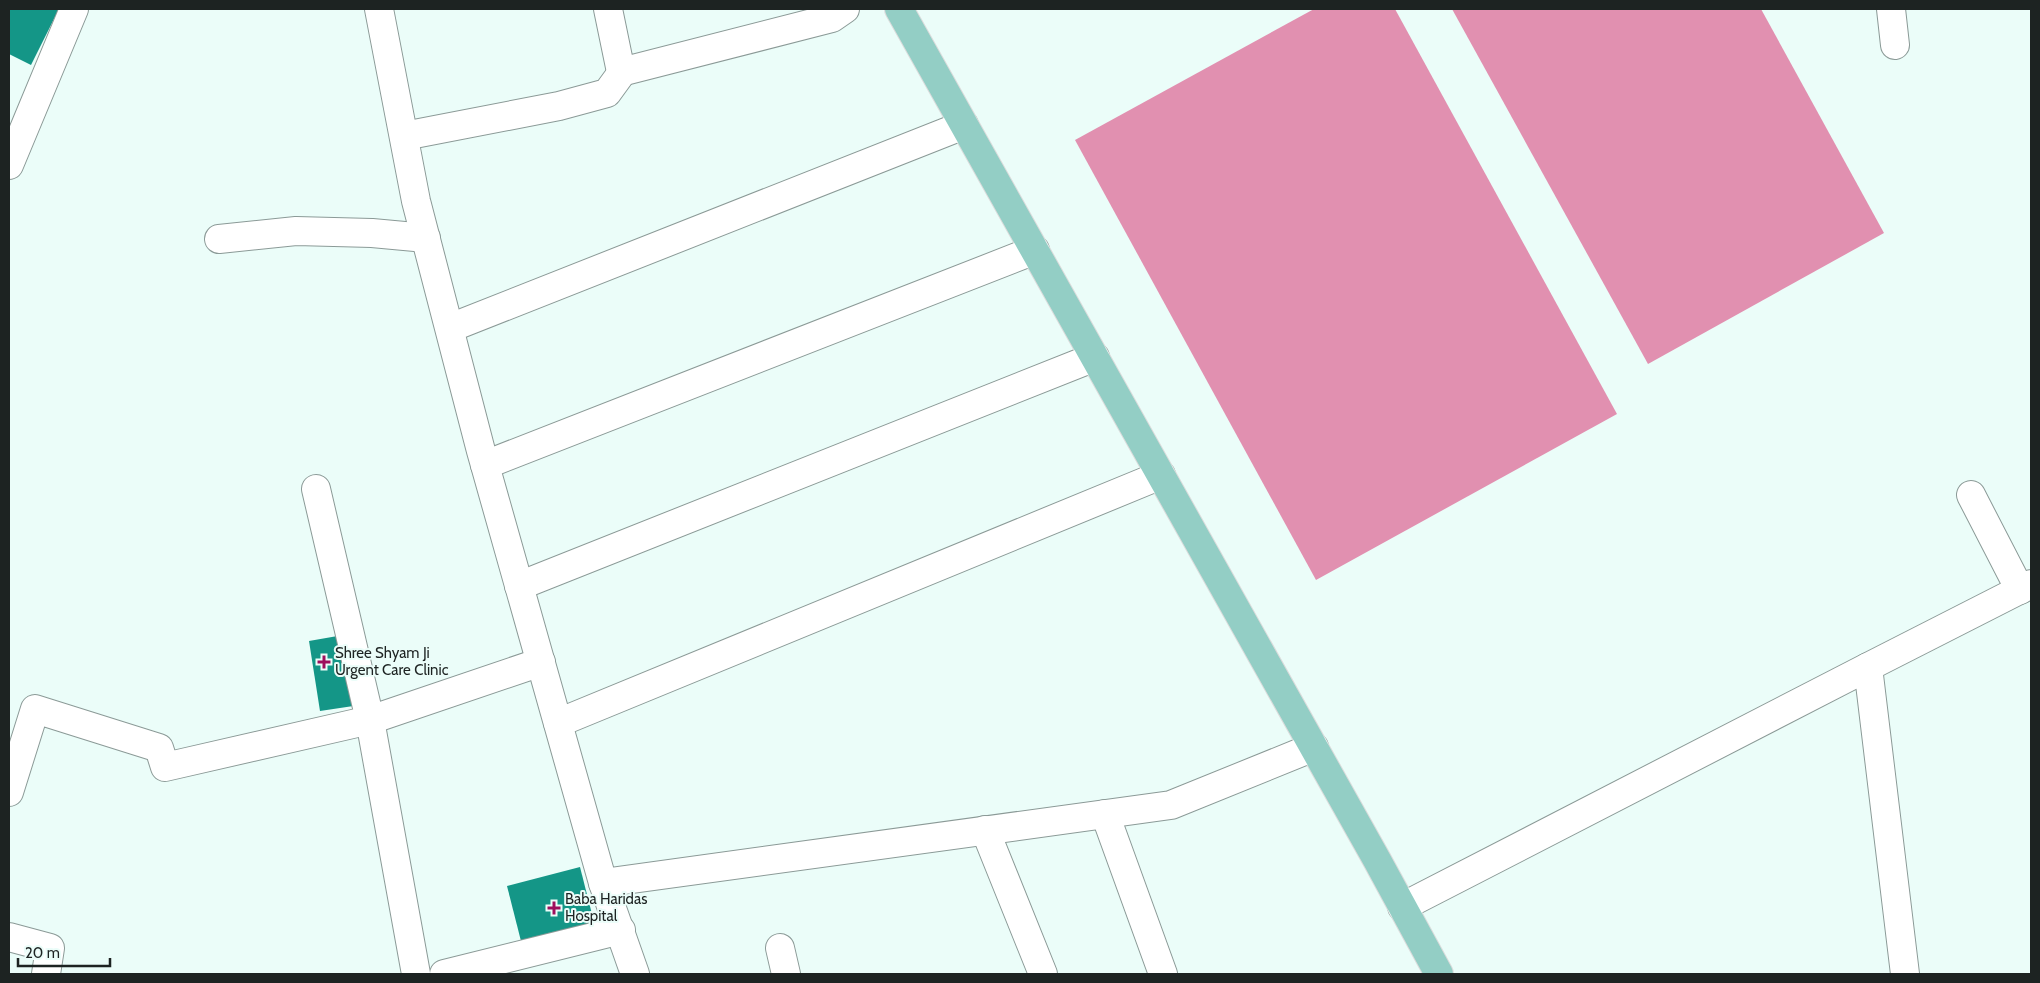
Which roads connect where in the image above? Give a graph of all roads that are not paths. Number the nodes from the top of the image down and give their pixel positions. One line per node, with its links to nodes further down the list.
1 (74, 9): 11 (street)
2 (379, 9): 10 (street)
3 (608, 9): 8 (street)
4 (845, 9): 8 (street)
5 (899, 9): 9 (main road)
6 (1891, 9): 7 (street)
7 (1895, 45)
8 (623, 71): 10 (street)
9 (964, 125): 14 (main road); 15 (street)
10 (404, 136): 12 (street)
11 (9, 165)
12 (426, 238): 13 (street); 15 (street)
13 (219, 239)
14 (1034, 250): 16 (main road); 17 (street)
15 (450, 328): 17 (street)
16 (1095, 357): 18 (main road); 21 (street)
17 (485, 465): 21 (street)
18 (1161, 475): 26 (street); 27 (main road)
19 (316, 489): 25 (street)
20 (1971, 495): 22 (street)
21 (519, 586): 23 (street)
22 (2026, 587): 24 (street)
23 (541, 662): 25 (street); 26 (street)
24 (1868, 667): 32 (street); 44 (street)
25 (370, 720): 28 (street); 37 (street)
26 (558, 723): 31 (street)
27 (1314, 748): 29 (street); 32 (main road)
28 (9, 792)
29 (1105, 814): 30 (street); 42 (street)
30 (985, 830): 31 (street); 41 (street)
31 (603, 883): 33 (street)
32 (1402, 907): 43 (main road)
33 (620, 930): 38 (street); 39 (street)
34 (9, 937): 36 (street)
35 (780, 948): 40 (street)
36 (46, 974)
37 (416, 974)
38 (444, 974)
39 (635, 974)
40 (786, 974)
41 (1043, 974)
42 (1163, 974)
43 (1439, 974)
44 (1905, 974)

